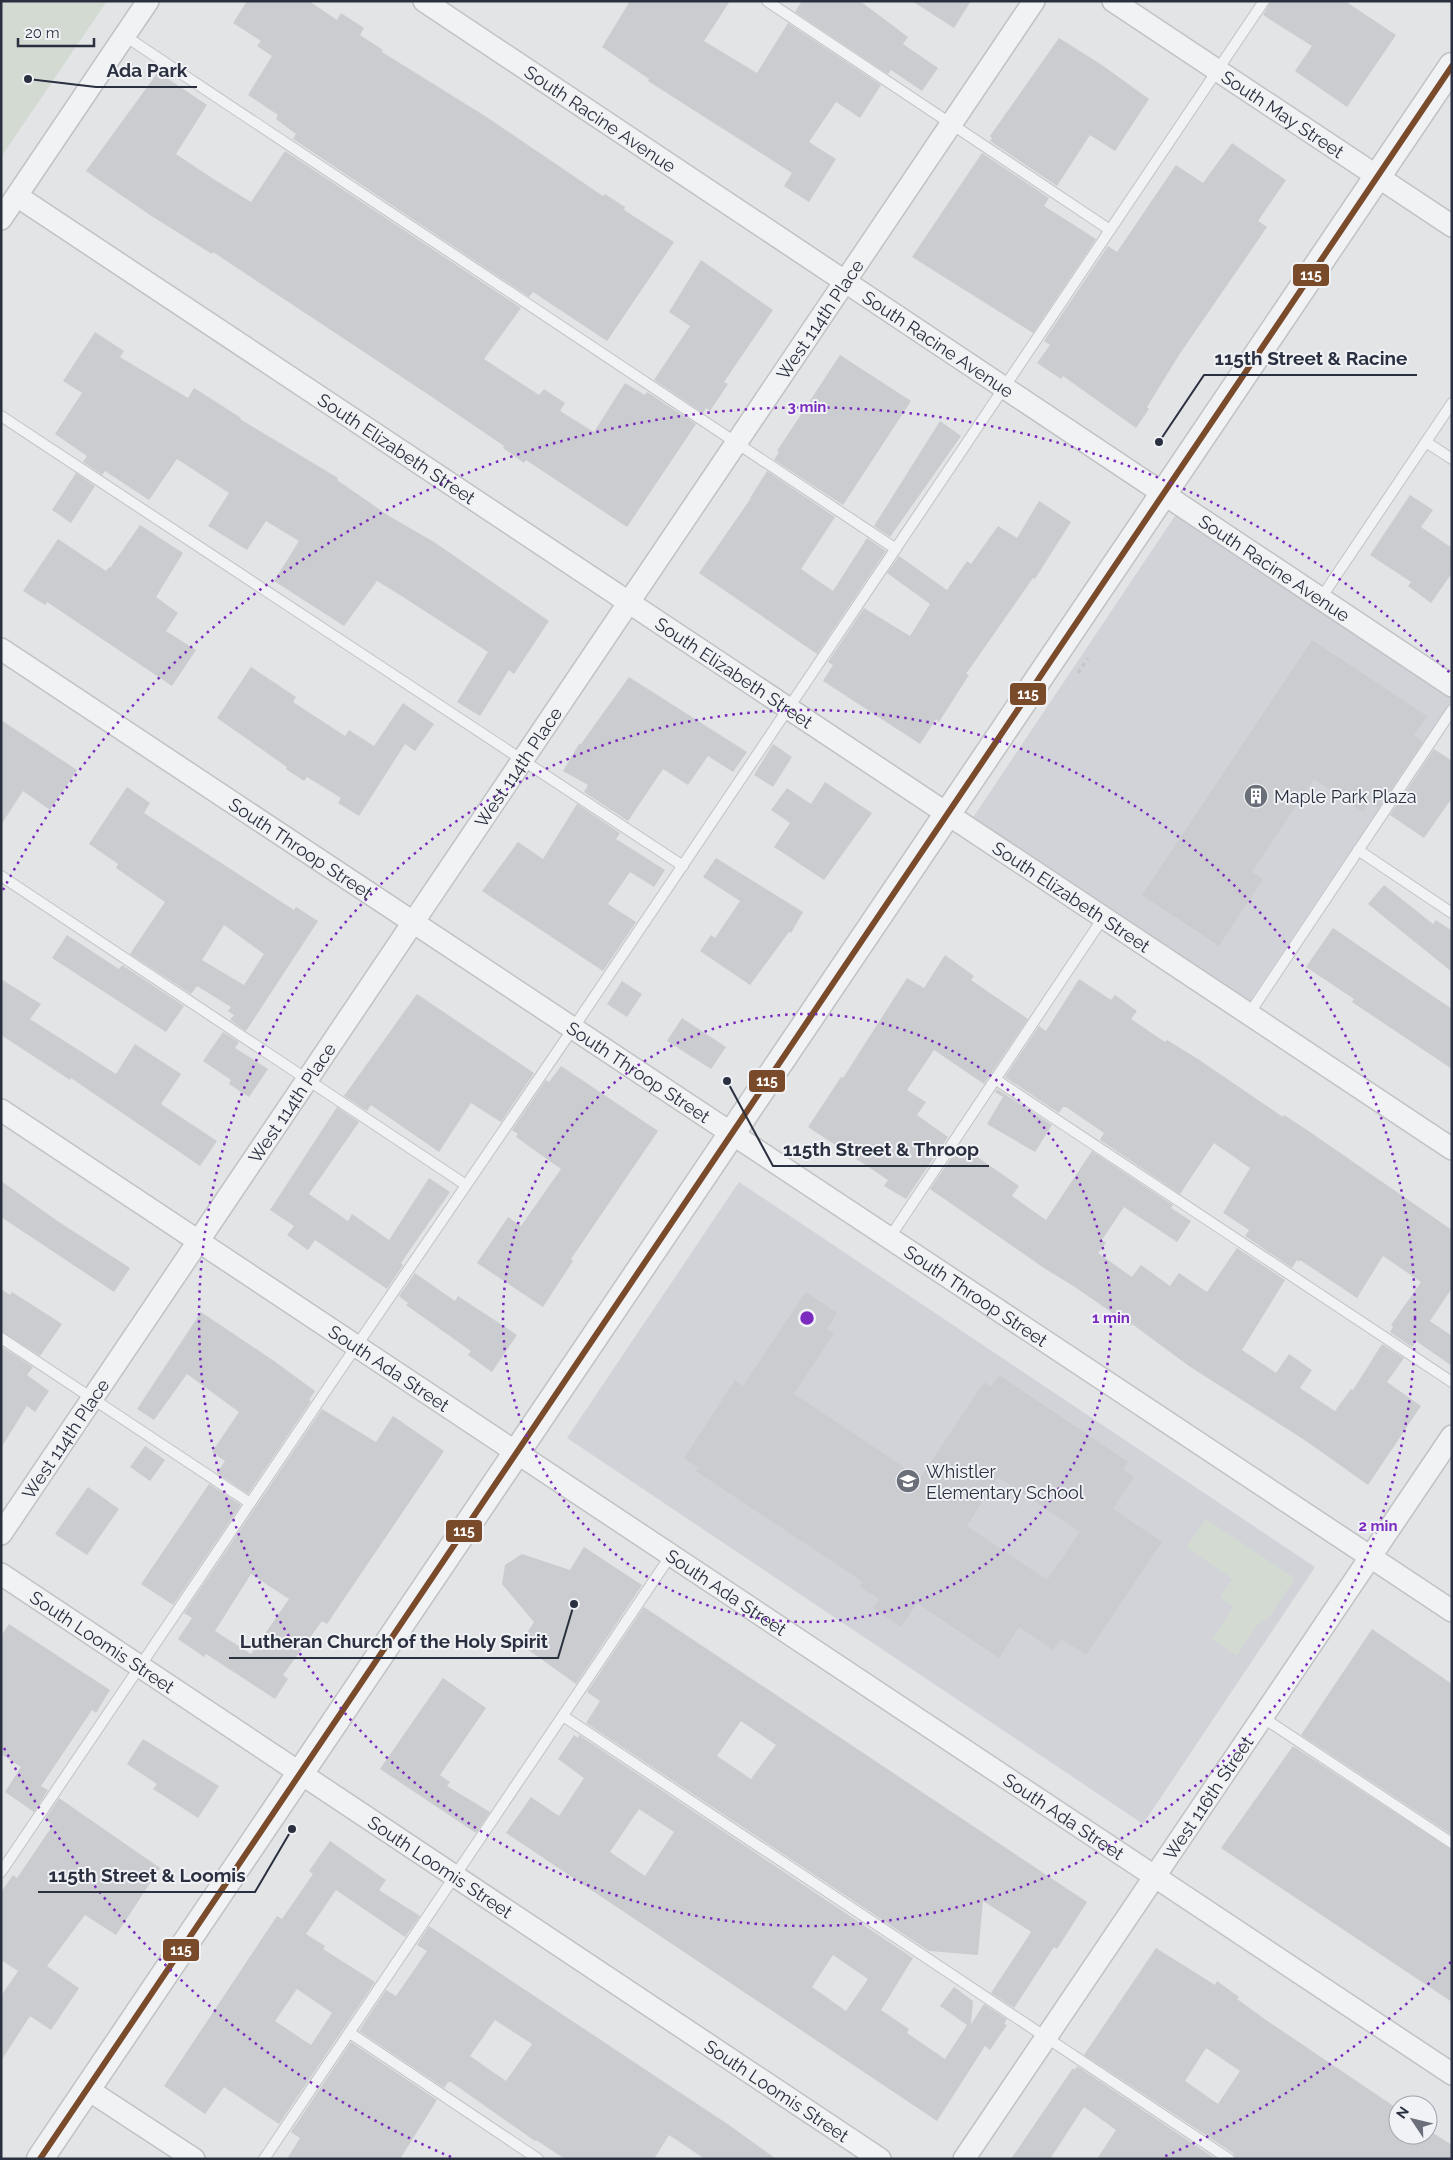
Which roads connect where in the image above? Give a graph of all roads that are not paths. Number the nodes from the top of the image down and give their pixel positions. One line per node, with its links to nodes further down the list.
1 (148, 1): 7 (street)
2 (424, 1): 16 (street, South Racine Avenue)
3 (767, 1): 10 (lane)
4 (1034, 1): 10 (street, West 114th Place)
5 (1113, 1): 9 (street, South May Street)
6 (1264, 1): 9 (lane)
7 (125, 36): 12 (street); 21 (lane)
8 (1452, 66): 11 (street)
9 (1217, 70): 11 (street, South May Street); 15 (lane)
10 (952, 124): 15 (lane); 16 (street, West 114th Place)
11 (1377, 177): 14 (street, South May Street); 23 (street)
12 (17, 196): 13 (street); 26 (street, South Elizabeth Street)
13 (1, 219)
14 (1452, 226)
15 (1110, 230): 17 (lane)
16 (846, 282): 17 (street, South Racine Avenue); 21 (street, West 114th Place)
17 (1004, 387): 23 (street, South Racine Avenue); 24 (lane)
18 (1452, 404): 20 (lane)
19 (1, 416): 31 (lane)
20 (1426, 442): 22 (lane); 25 (lane)
21 (736, 443): 24 (lane); 26 (street, West 114th Place)
22 (1452, 459)
23 (1164, 494): 25 (street, South Racine Avenue); 32 (street)
24 (896, 549): 29 (lane)
25 (1321, 598): 28 (street, South Racine Avenue)
26 (629, 603): 29 (street, South Elizabeth Street); 31 (street, West 114th Place)
27 (1, 649): 38 (street, South Throop Street)
28 (1452, 686)
29 (789, 709): 32 (street, South Elizabeth Street); 34 (lane)
30 (1452, 710): 33 (lane)
31 (523, 760): 34 (lane); 38 (street, West 114th Place)
32 (948, 814): 37 (street, South Elizabeth Street); 44 (street)
33 (1358, 850): 36 (lane); 39 (lane)
34 (683, 866): 40 (lane)
35 (1, 876): 42 (lane)
36 (1452, 913)
37 (1103, 918): 39 (street, South Elizabeth Street); 41 (lane)
38 (414, 922): 40 (street, South Throop Street); 42 (street, West 114th Place)
39 (1249, 1014): 45 (street, South Elizabeth Street)
40 (574, 1027): 44 (street, South Throop Street); 46 (lane)
41 (995, 1079): 47 (lane); 51 (lane)
42 (307, 1080): 46 (lane); 48 (street, West 114th Place)
43 (1, 1110): 48 (street, South Ada Street)
44 (732, 1132): 47 (street, South Throop Street); 54 (street)
45 (1452, 1149)
46 (466, 1185): 50 (lane)
47 (890, 1237): 58 (street, South Throop Street)
48 (199, 1241): 50 (street, South Ada Street); 52 (street, West 114th Place)
49 (1, 1338): 52 (lane)
50 (357, 1346): 54 (street, South Ada Street); 55 (lane)
51 (1452, 1382)
52 (92, 1399): 55 (lane); 56 (street, West 114th Place)
53 (1452, 1436): 58 (street, West 116th Street)
54 (517, 1452): 57 (street, South Ada Street); 64 (street)
55 (250, 1503): 61 (lane)
56 (1, 1534)
57 (671, 1555): 62 (lane); 68 (street, South Ada Street)
58 (1370, 1557): 60 (street, South Throop Street); 63 (street, West 116th Street)
59 (1, 1574): 61 (street, South Loomis Street)
60 (1452, 1611)
61 (141, 1667): 64 (street, South Loomis Street); 66 (lane)
62 (563, 1716): 67 (lane); 70 (lane)
63 (1262, 1717): 65 (lane); 68 (street, West 116th Street)
64 (300, 1773): 67 (street, South Loomis Street); 72 (street)
65 (1452, 1843)
66 (1, 1872)
67 (455, 1876): 69 (lane); 77 (street, South Loomis Street)
68 (1154, 1876): 70 (street, West 116th Street); 71 (street, South Ada Street)
69 (350, 2033): 75 (lane); 76 (lane)
70 (1046, 2037): 78 (street, West 116th Street); 79 (lane)
71 (1452, 2074)
72 (87, 2089): 73 (street); 74 (street)
73 (40, 2159)
74 (194, 2159)
75 (264, 2159)
76 (538, 2159)
77 (880, 2159)
78 (964, 2159)
79 (1229, 2159)

